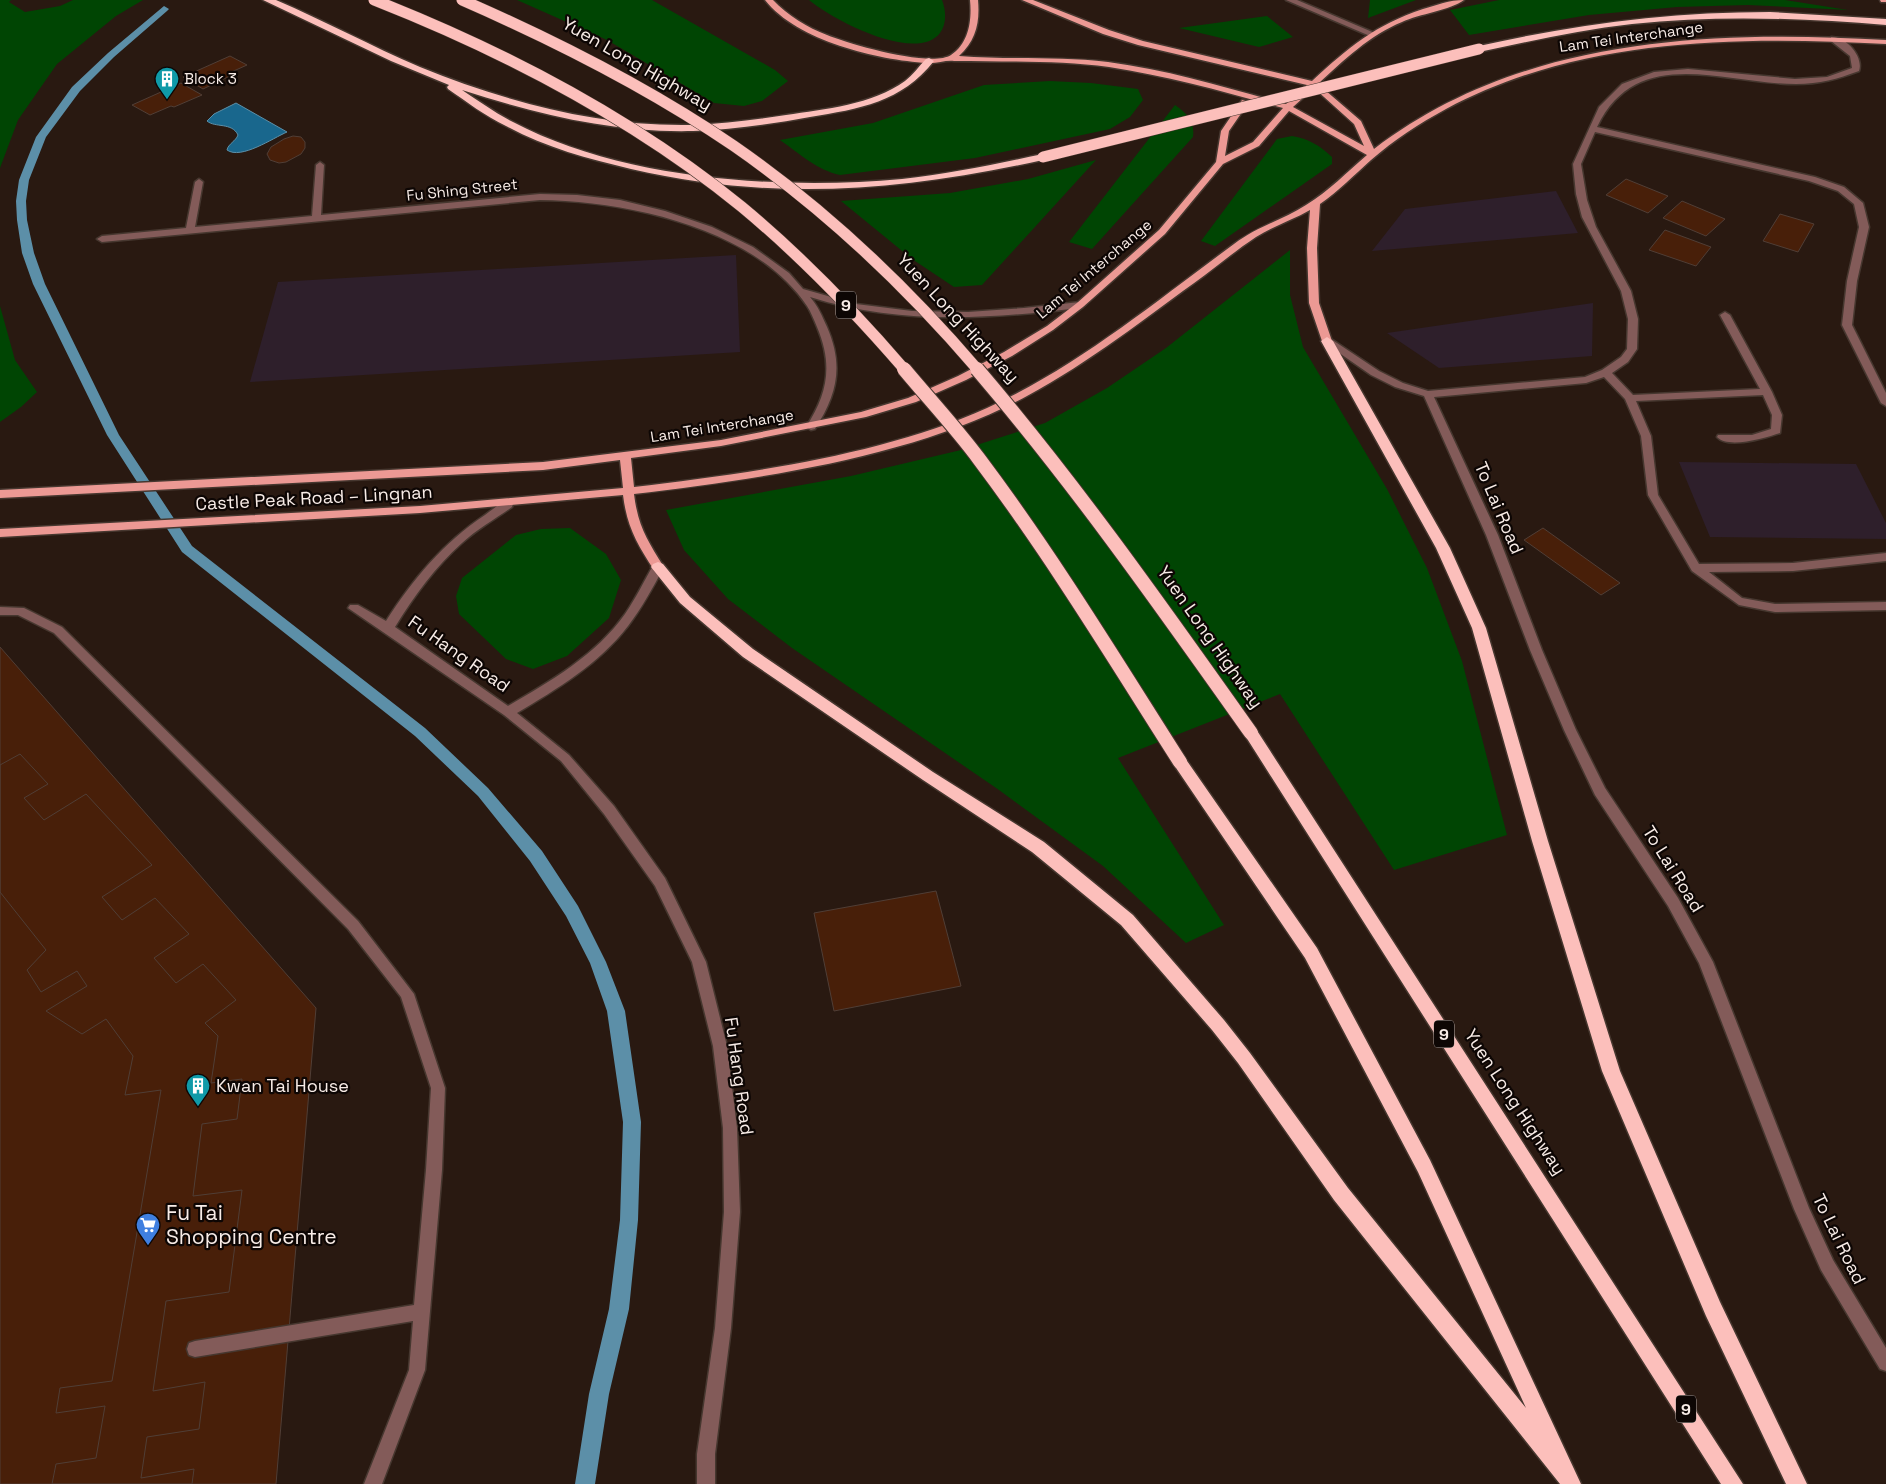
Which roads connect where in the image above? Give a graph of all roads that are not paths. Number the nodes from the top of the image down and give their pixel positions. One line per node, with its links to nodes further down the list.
1 (268, 0): 15 (highway)
2 (374, 0): 55 (highway, 9, bridge)
3 (462, 0): 58 (highway, Yuen Long Highway / 9, bridge)
4 (769, 0): 14 (main road)
5 (974, 0): 13 (main road)
6 (1026, 0): 16 (main road)
7 (1290, 0): 10 (street)
8 (1460, 0): 10 (main road)
9 (1886, 22): 15 (highway, bridge)
10 (1373, 34): 16 (main road)
11 (1834, 39): 12 (main road, Lam Tei Interchange); 19 (street); 20 (main road, Lam Tei Interchange)
12 (1886, 42)
13 (952, 58): 14 (main road); 17 (main road)
14 (929, 61): 15 (highway)
15 (436, 77)
16 (1314, 84): 18 (main road); 20 (main road)
17 (1249, 96): 18 (main road); 21 (main road)
18 (1288, 107): 20 (main road); 21 (main road, Lam Tei Interchange)
19 (1594, 129): 32 (street); 36 (street)
20 (1372, 154): 24 (main road, Lam Tei Interchange)
21 (1220, 162): 29 (main road, Lam Tei Interchange)
22 (320, 165): 25 (street)
23 (199, 182): 26 (street)
24 (1315, 204): 31 (main road); 40 (main road, Lam Tei Interchange)
25 (316, 219): 26 (street, Fu Shing Street); 28 (street, Fu Shing Street)
26 (190, 231): 27 (street, Fu Shing Street)
27 (102, 239)
28 (800, 291): 29 (street); 37 (street, Fu Shing Street)
29 (1080, 305): 37 (main road, Lam Tei Interchange)
30 (1725, 315): 33 (street)
31 (1327, 341): 34 (street); 59 (highway)
32 (1606, 373): 34 (street); 35 (street)
33 (1767, 392): 35 (street); 38 (street)
34 (1428, 394): 54 (street, To Lai Road)
35 (1630, 398): 46 (street)
36 (1886, 404)
37 (811, 427): 39 (main road, Lam Tei Interchange)
38 (1722, 437)
39 (625, 456): 40 (main road); 41 (main road, Castle Peak Road – Lingnan)
40 (629, 492): 42 (main road, Castle Peak Road – Lingnan); 45 (main road)
41 (0, 494)
42 (508, 504): 43 (main road, Castle Peak Road – Lingnan); 50 (street, Fu Hang Road)
43 (0, 532)
44 (1886, 557): 46 (street)
45 (658, 567): 51 (street, Fu Hang Road); 55 (highway, 9)
46 (1696, 568): 47 (street)
47 (1886, 606)
48 (354, 608): 50 (street, Fu Hang Road)
49 (0, 611): 52 (street)
50 (388, 628): 51 (street, Fu Hang Road)
51 (508, 712): 57 (street, Fu Hang Road)
52 (422, 1312): 53 (street); 56 (street)
53 (195, 1349)
54 (1886, 1363)
55 (1567, 1478)
56 (373, 1484)
57 (706, 1484)
58 (1733, 1484)
59 (1797, 1484)

